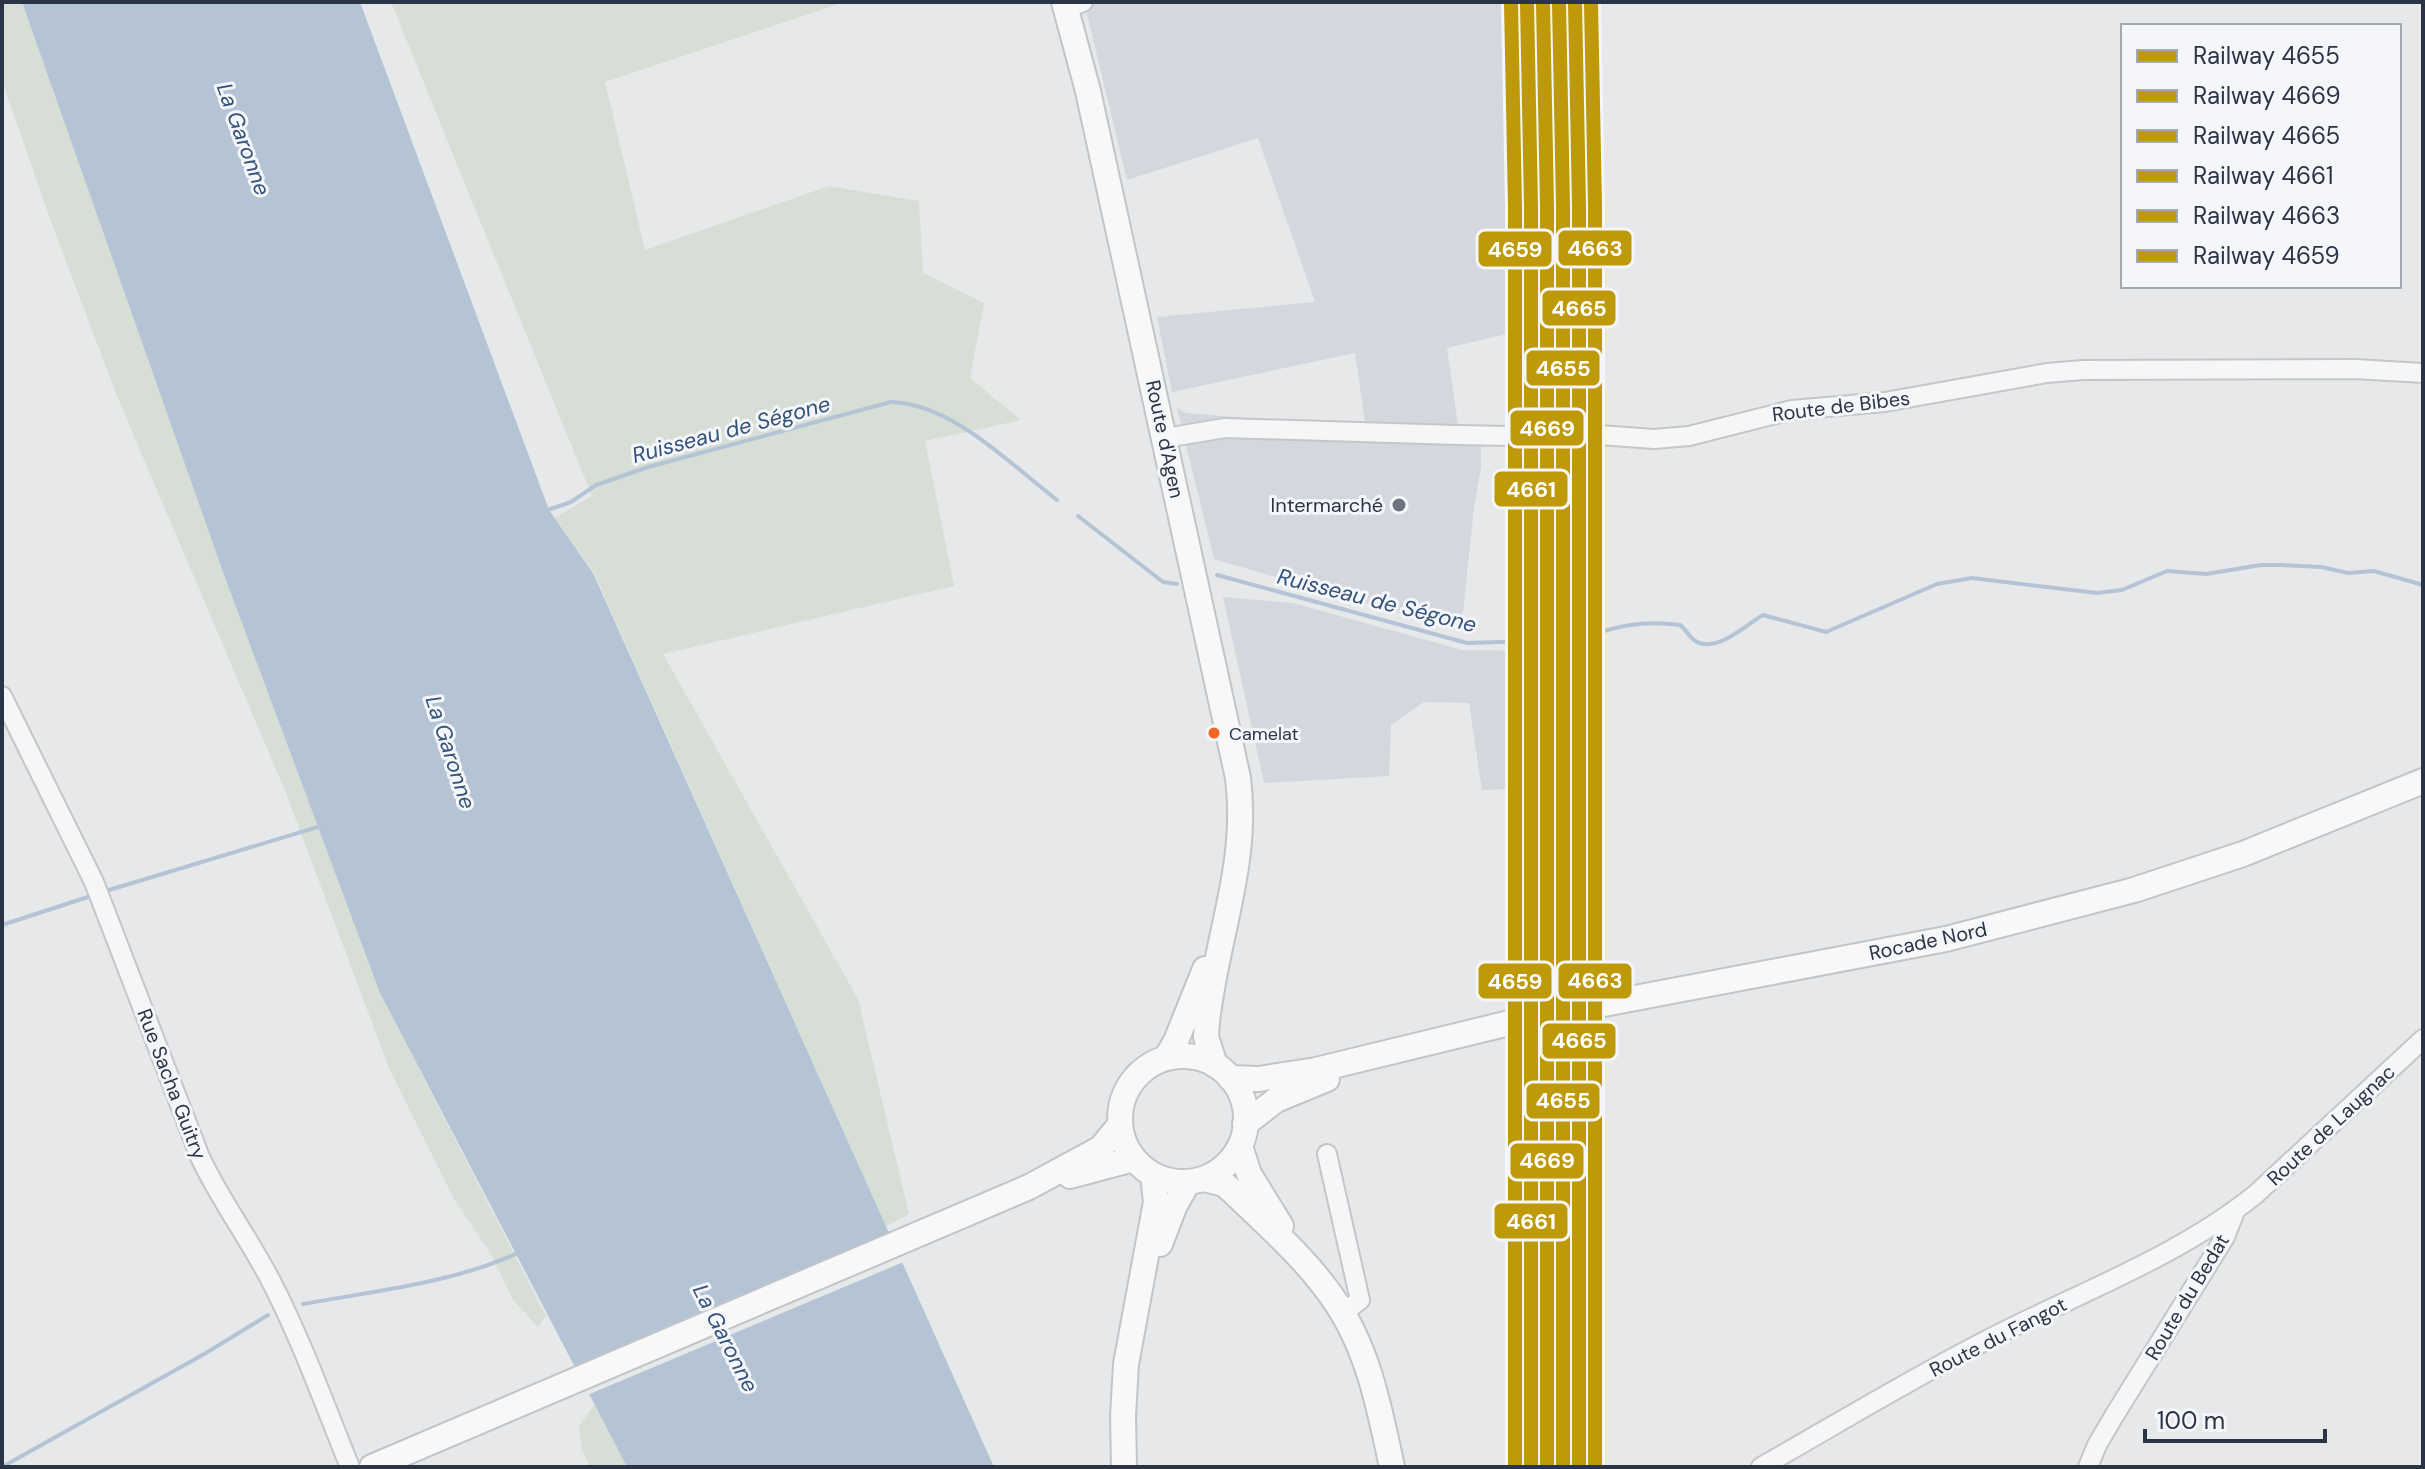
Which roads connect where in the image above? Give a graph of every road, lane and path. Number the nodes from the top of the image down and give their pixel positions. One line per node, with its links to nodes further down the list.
1 (1576, 2): 4 (street)
2 (1071, 4): 5 (main road, Route d'Agen)
3 (2423, 373): 4 (street, Route de Bibes)
4 (1585, 434): 5 (street, Route de Bibes)
5 (1165, 438): 8 (main road, Route d'Agen)
6 (2, 696): 23 (street, Rue Sacha Guitry)
7 (2423, 781): 10 (main road, Rocade Nord)
8 (1235, 879): 11 (main road, Route d'Agen); 12 (main road, Route d'Agen)
9 (2423, 1039): 19 (street, Route de Laugnac)
10 (1417, 1047): 12 (main road); 14 (main road)
11 (1166, 1058): 12 (main road); 13 (main road)
12 (1222, 1072): 14 (main road)
13 (1120, 1125): 16 (main road); 18 (main road)
14 (1243, 1135): 17 (main road); 20 (main road)
15 (1327, 1154): 21 (street)
16 (1143, 1167): 17 (main road); 18 (main road); 22 (main road)
17 (1196, 1180): 20 (main road); 22 (main road)
18 (1020, 1190): 24 (main road)
19 (2236, 1209): 27 (street, Route du Fangot); 28 (street, Route du Bedat)
20 (1304, 1261): 21 (main road)
21 (1343, 1313): 26 (main road)
22 (1136, 1314): 25 (main road)
23 (350, 1467)
24 (372, 1467)
25 (1124, 1467)
26 (1392, 1467)
27 (1761, 1467)
28 (2088, 1467)

